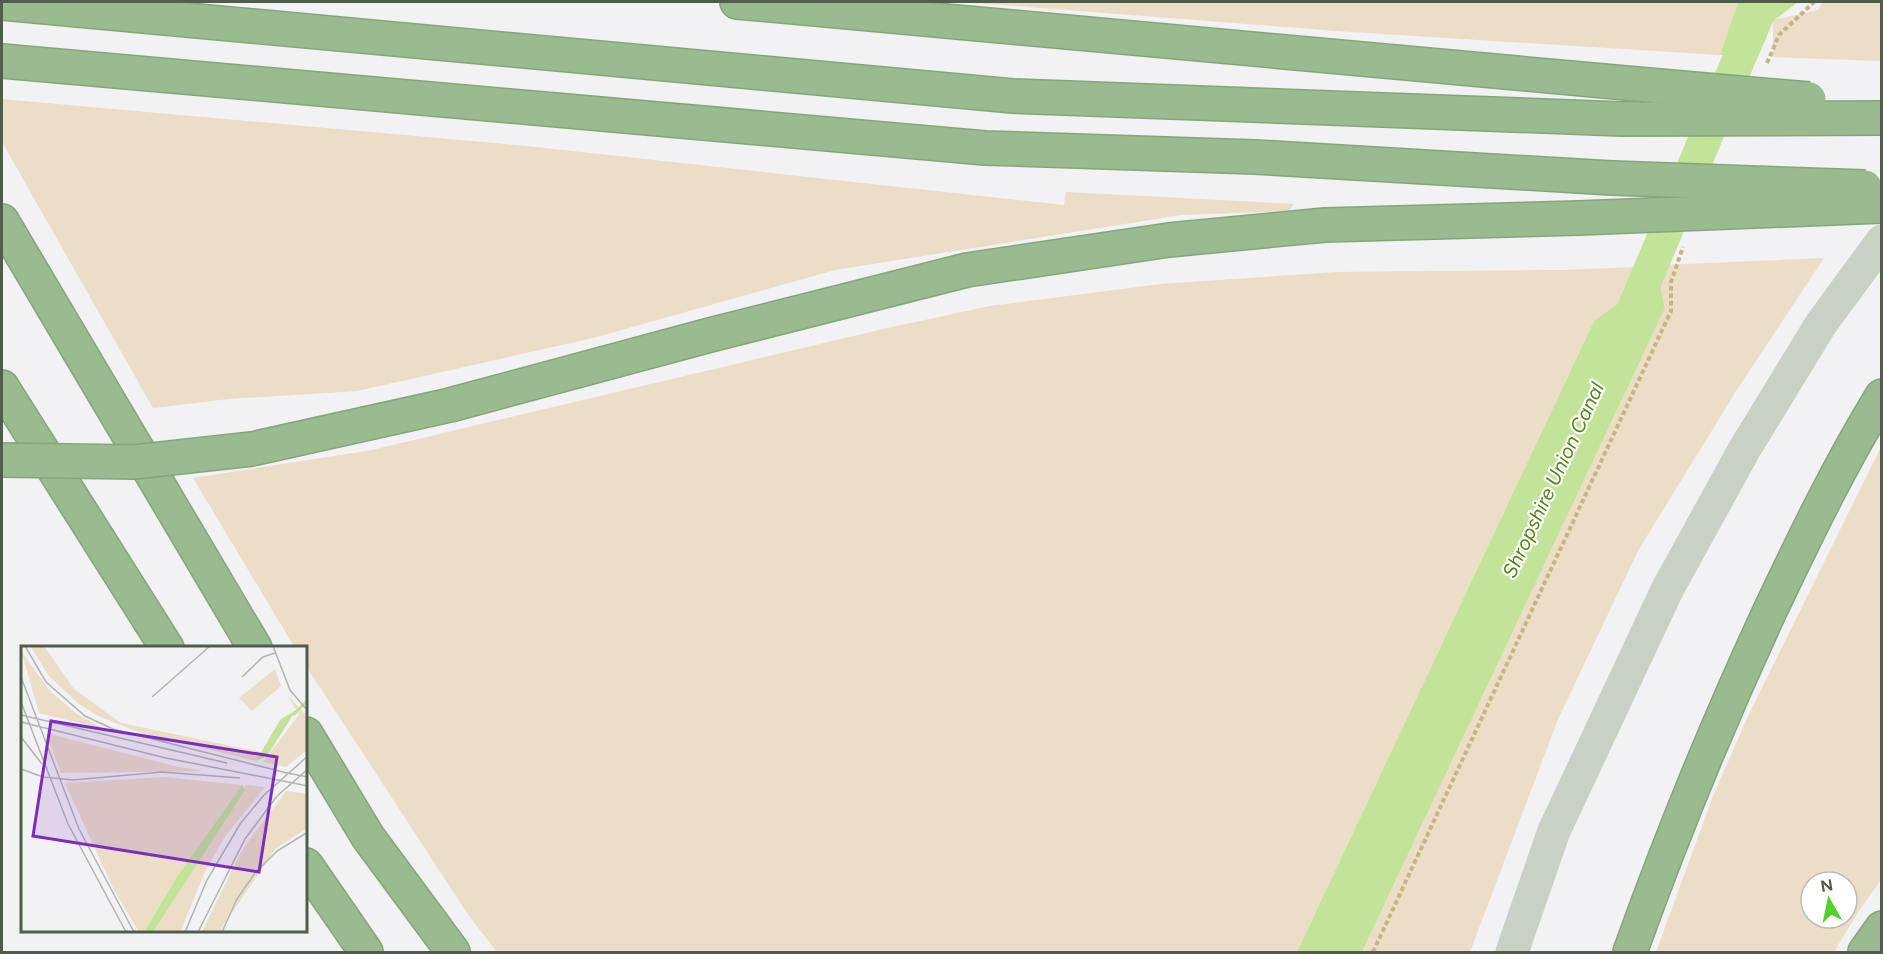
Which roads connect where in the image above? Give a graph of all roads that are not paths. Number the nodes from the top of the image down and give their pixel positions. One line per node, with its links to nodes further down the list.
1 (737, 2): 4 (highway, bridge)
2 (2, 3): 5 (highway, bridge)
3 (2, 61): 6 (highway, bridge)
4 (1881, 106)
5 (1881, 118)
6 (1881, 187)
7 (1881, 206): 12 (highway, bridge)
8 (2, 221): 14 (highway)
9 (1881, 241): 20 (street)
10 (2, 387): 13 (highway)
11 (1881, 396): 21 (highway)
12 (2, 460)
13 (166, 646)
14 (254, 646)
15 (308, 737): 19 (highway)
16 (308, 868): 18 (highway)
17 (1881, 928): 22 (highway)
18 (366, 952)
19 (453, 952)
20 (1512, 952)
21 (1630, 952)
22 (1865, 952)

